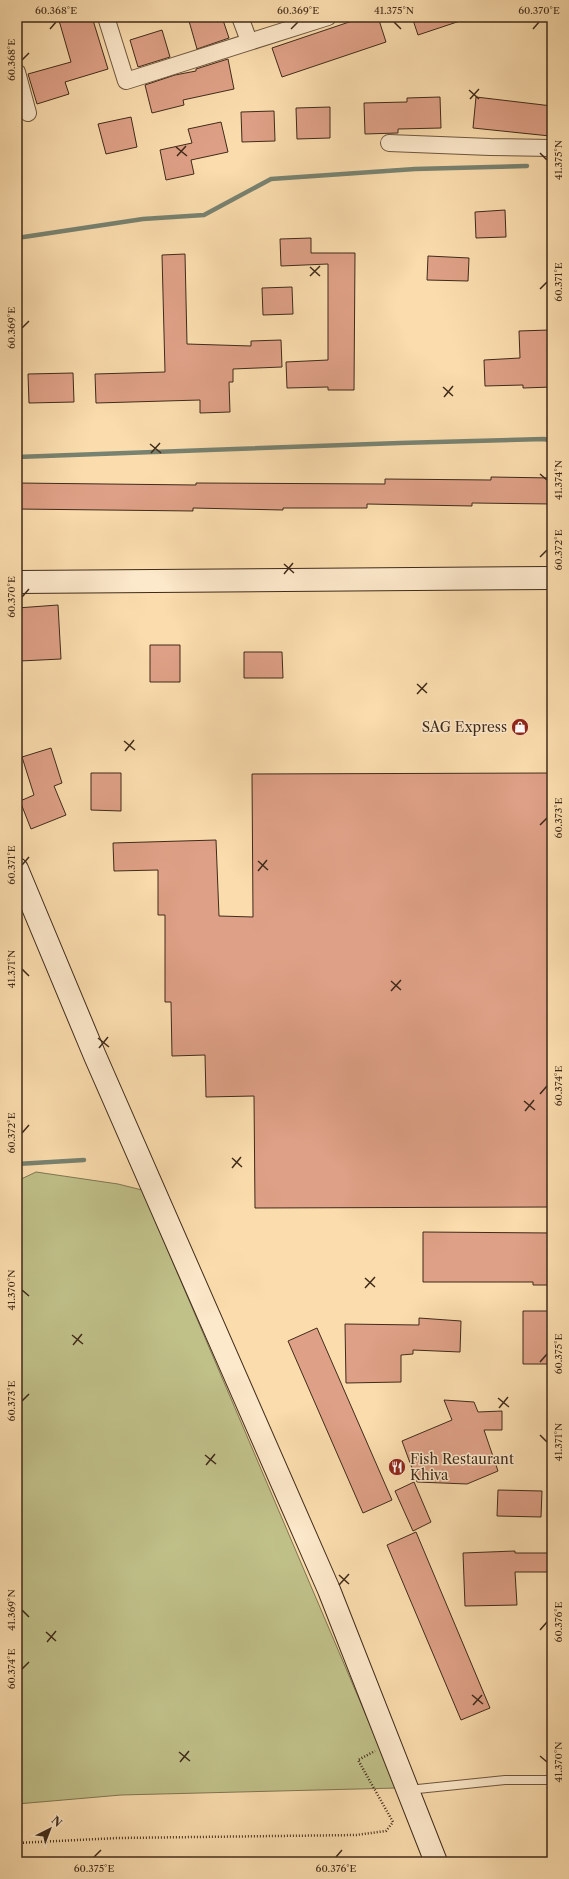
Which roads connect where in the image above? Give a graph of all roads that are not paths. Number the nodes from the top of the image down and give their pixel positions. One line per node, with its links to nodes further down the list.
1 (106, 17): 4 (street)
2 (240, 17): 4 (street)
3 (328, 17): 4 (street)
4 (248, 41)
5 (17, 72): 6 (street)
6 (28, 113)
7 (389, 143): 8 (street)
8 (552, 148)
9 (552, 578): 10 (main road)
10 (17, 582)
11 (17, 869): 13 (main road)
12 (552, 1780): 13 (lane)
13 (408, 1790): 14 (main road)
14 (436, 1862)

